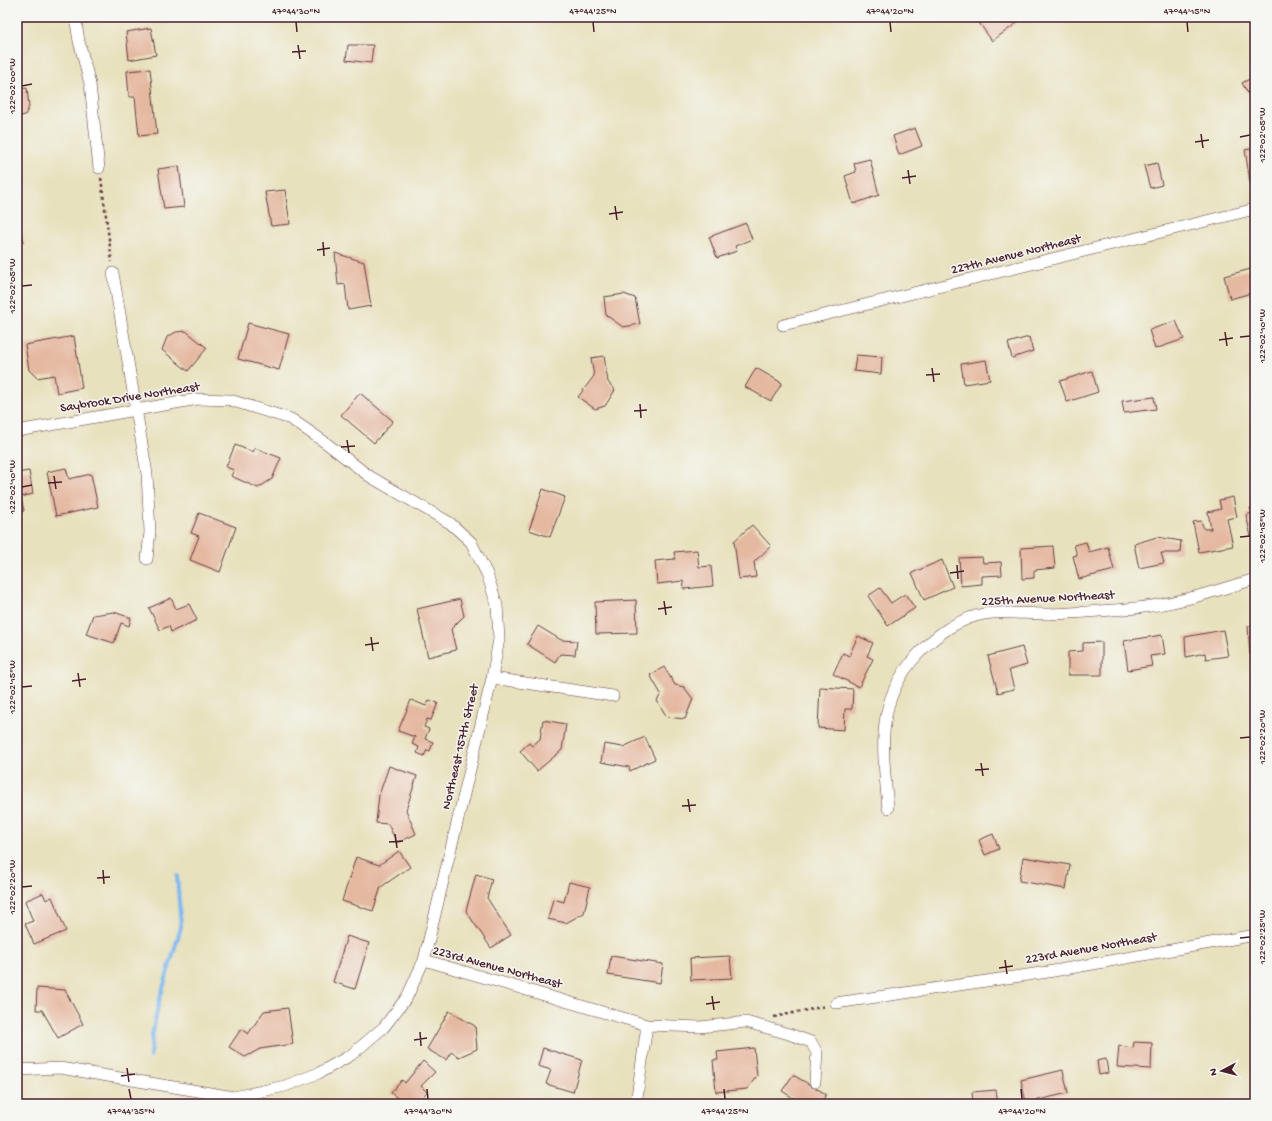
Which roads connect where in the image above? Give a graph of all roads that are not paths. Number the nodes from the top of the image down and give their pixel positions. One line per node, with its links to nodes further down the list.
1 (75, 17): 2 (street)
2 (100, 168)
3 (1255, 209): 5 (street, 227th Avenue Northeast)
4 (114, 273): 6 (street)
5 (783, 326)
6 (136, 409): 7 (street, Saybrook Drive Northeast); 8 (street, Saybrook Drive Northeast); 9 (street)
7 (17, 431)
8 (471, 542): 11 (street, Northeast 157th Street)
9 (147, 559)
10 (1255, 579): 13 (street, 225th Avenue Northeast)
11 (492, 678): 12 (street); 15 (street, Northeast 157th Street)
12 (612, 696)
13 (888, 808)
14 (1255, 935): 16 (street, 223rd Avenue Northeast)
15 (424, 960): 17 (street, 223rd Avenue Northeast); 20 (street, 223rd Avenue Northeast)
16 (836, 1003)
17 (647, 1025): 19 (street, 223rd Avenue Northeast); 21 (street)
18 (17, 1070): 20 (street, 223rd Avenue Northeast)
19 (815, 1082)
20 (234, 1100)
21 (636, 1104)

